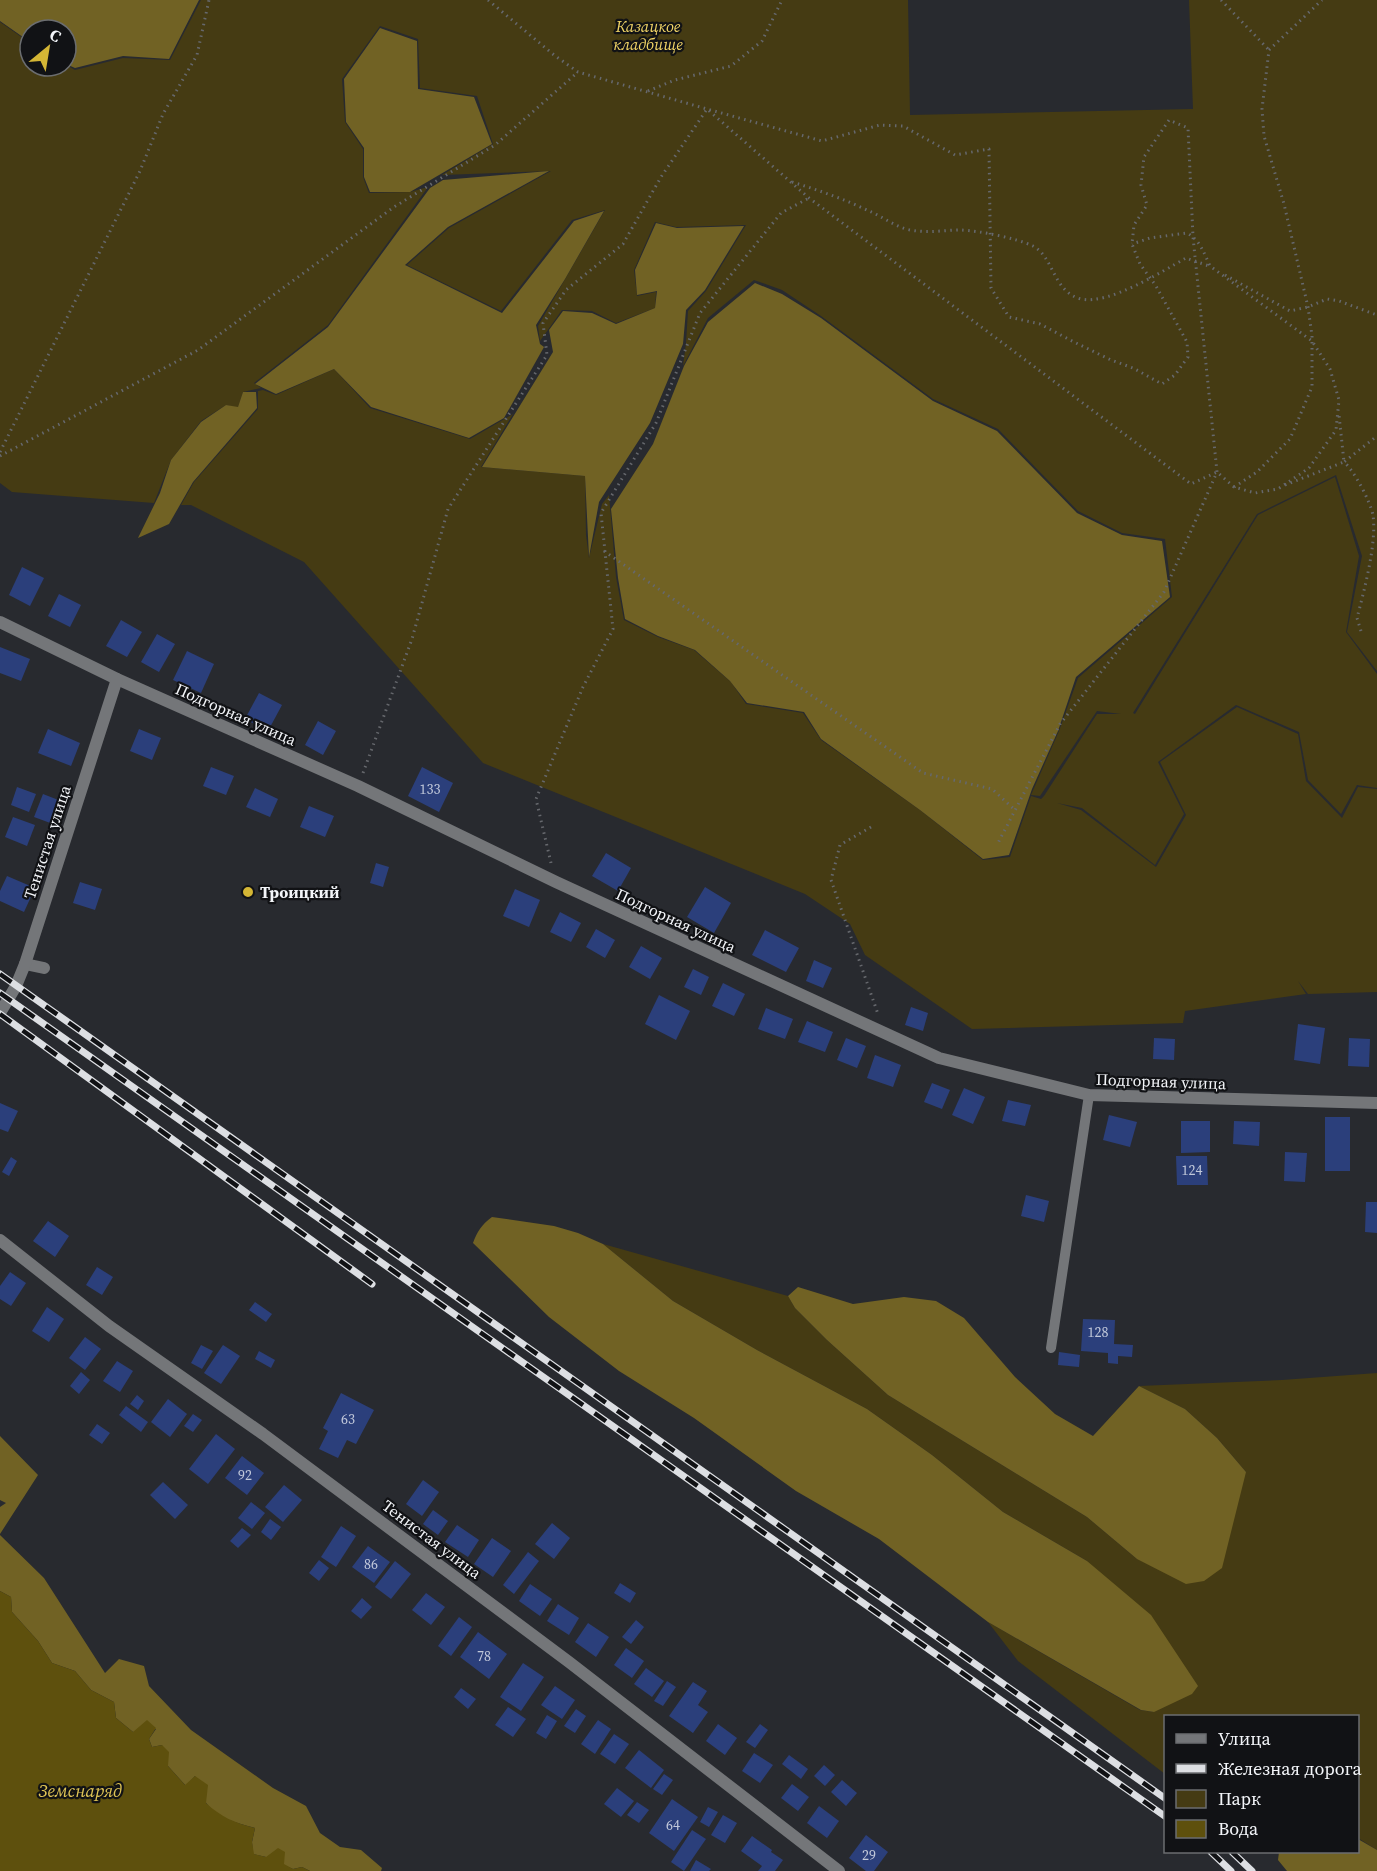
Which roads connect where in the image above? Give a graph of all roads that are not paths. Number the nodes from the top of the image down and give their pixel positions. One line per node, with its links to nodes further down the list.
1 (0, 622): 2 (street, Подгорная улица)
2 (117, 679): 3 (street, Тенистая улица); 6 (street, Подгорная улица)
3 (25, 964): 4 (street); 5 (street, Тенистая улица)
4 (44, 968)
5 (0, 1013)
6 (1089, 1095): 7 (street, Подгорная улица); 9 (lane)
7 (1377, 1103)
8 (0, 1240): 10 (street, Тенистая улица)
9 (1051, 1347)
10 (839, 1871)

